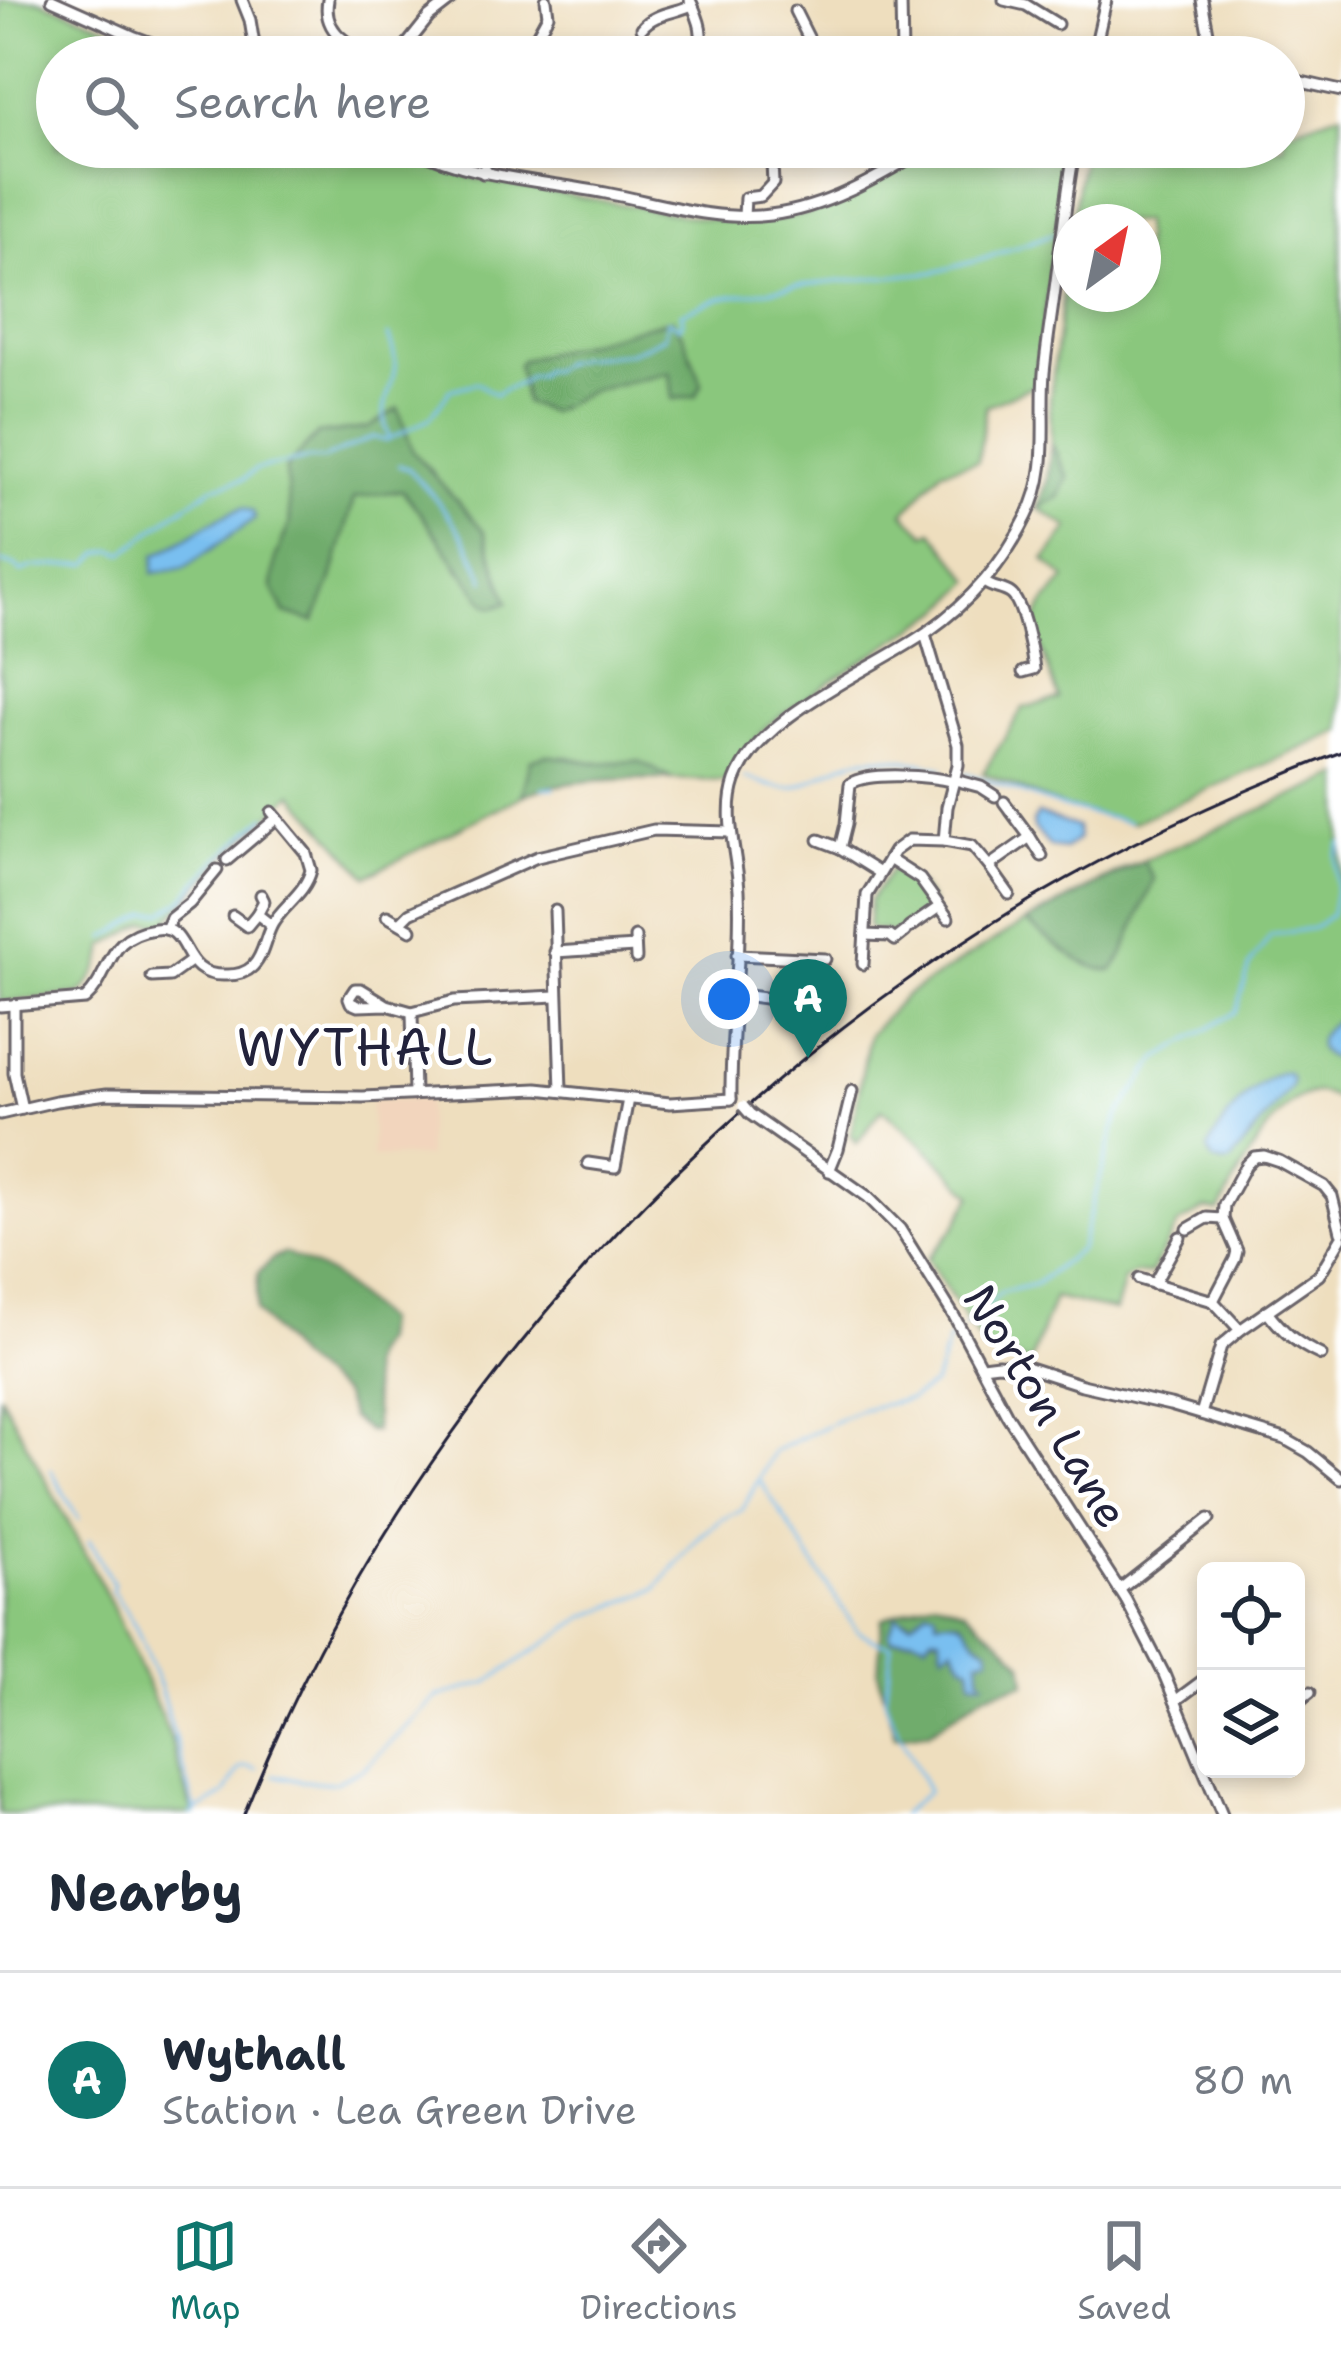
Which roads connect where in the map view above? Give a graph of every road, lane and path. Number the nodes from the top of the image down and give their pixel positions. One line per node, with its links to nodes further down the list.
1 (242, 0): 16 (street)
2 (328, 0): 17 (street)
3 (451, 0): 18 (street)
4 (546, 0): 19 (street)
5 (901, 0): 23 (street)
6 (1004, 0): 13 (street)
7 (1106, 0): 24 (street)
8 (1202, 0): 25 (street)
9 (58, 1): 15 (street)
10 (691, 2): 11 (street); 20 (street)
11 (640, 10)
12 (795, 11): 21 (street)
13 (1057, 24)
14 (820, 34): 22 (street)
15 (133, 36)
16 (253, 36)
17 (337, 36)
18 (414, 36)
19 (536, 36)
20 (703, 36)
21 (807, 36)
22 (816, 36)
23 (902, 36)
24 (1098, 36)
25 (1210, 36)
26 (1305, 83): 27 (street)
27 (1341, 91)
28 (466, 168): 33 (street)
29 (484, 168): 33 (street)
30 (774, 168): 34 (street)
31 (889, 168): 34 (street)
32 (1073, 168): 35 (street)
33 (482, 173): 34 (street)
34 (744, 216)
35 (984, 583): 36 (street); 37 (street)
36 (925, 634): 38 (street); 39 (street)
37 (1023, 672)
38 (954, 781): 40 (street); 42 (street); 43 (street)
39 (731, 832): 58 (street); 65 (street)
40 (1030, 837): 44 (street); 47 (street)
41 (819, 840): 43 (street)
42 (944, 842): 45 (street); 47 (street)
43 (840, 848): 49 (street)
44 (1042, 856)
45 (889, 859): 49 (street); 52 (street)
46 (227, 860): 59 (street)
47 (989, 866): 50 (street)
48 (217, 870): 60 (street)
49 (880, 873): 62 (street)
50 (1009, 894)
51 (261, 895): 54 (street)
52 (939, 907): 57 (street); 62 (street)
53 (555, 911): 64 (street)
54 (257, 914): 55 (street); 59 (street)
55 (233, 916)
56 (388, 916): 58 (street)
57 (947, 918)
58 (400, 922): 61 (street)
59 (272, 925): 67 (street)
60 (166, 929): 67 (street); 73 (street)
61 (411, 930)
62 (865, 935): 68 (street)
63 (635, 947): 64 (street)
64 (555, 952): 71 (street)
65 (737, 955): 66 (street); 70 (street)
66 (825, 959)
67 (191, 961): 69 (street)
68 (863, 964)
69 (152, 977)
70 (735, 995): 72 (street); 81 (street)
71 (556, 996): 76 (street); 77 (street)
72 (815, 1004)
73 (14, 1005): 75 (street); 82 (street)
74 (387, 1005): 76 (street)
75 (0, 1006)
76 (412, 1012): 79 (street)
77 (561, 1090): 79 (street); 80 (street)
78 (852, 1091): 86 (street)
79 (414, 1094): 82 (street)
80 (628, 1099): 81 (street); 85 (street)
81 (731, 1100): 86 (street, Norton Lane)
82 (22, 1109): 83 (street)
83 (0, 1114)
84 (589, 1162): 85 (street)
85 (615, 1168): 87 (street)
86 (829, 1171): 98 (street, Norton Lane)
87 (613, 1183)
88 (1222, 1219): 89 (street); 91 (street); 92 (street)
89 (1341, 1235): 93 (street)
90 (1138, 1279): 91 (street)
91 (1154, 1284): 92 (street)
92 (1213, 1301): 94 (street)
93 (1267, 1311): 94 (street); 96 (street)
94 (1240, 1330): 99 (street)
95 (1314, 1337): 96 (street)
96 (1309, 1349): 97 (street)
97 (1321, 1355)
98 (982, 1366): 99 (street); 102 (street, Norton Lane)
99 (1201, 1414): 100 (street)
100 (1341, 1479)
101 (1209, 1519): 102 (street)
102 (1119, 1589): 106 (street, Norton Lane)
103 (1197, 1685): 106 (street)
104 (1310, 1692): 105 (street)
105 (1305, 1696)
106 (1175, 1701): 107 (street, Norton Lane)
107 (1197, 1744)
108 (1213, 1778): 109 (street, Norton Lane)
109 (1222, 1814)

